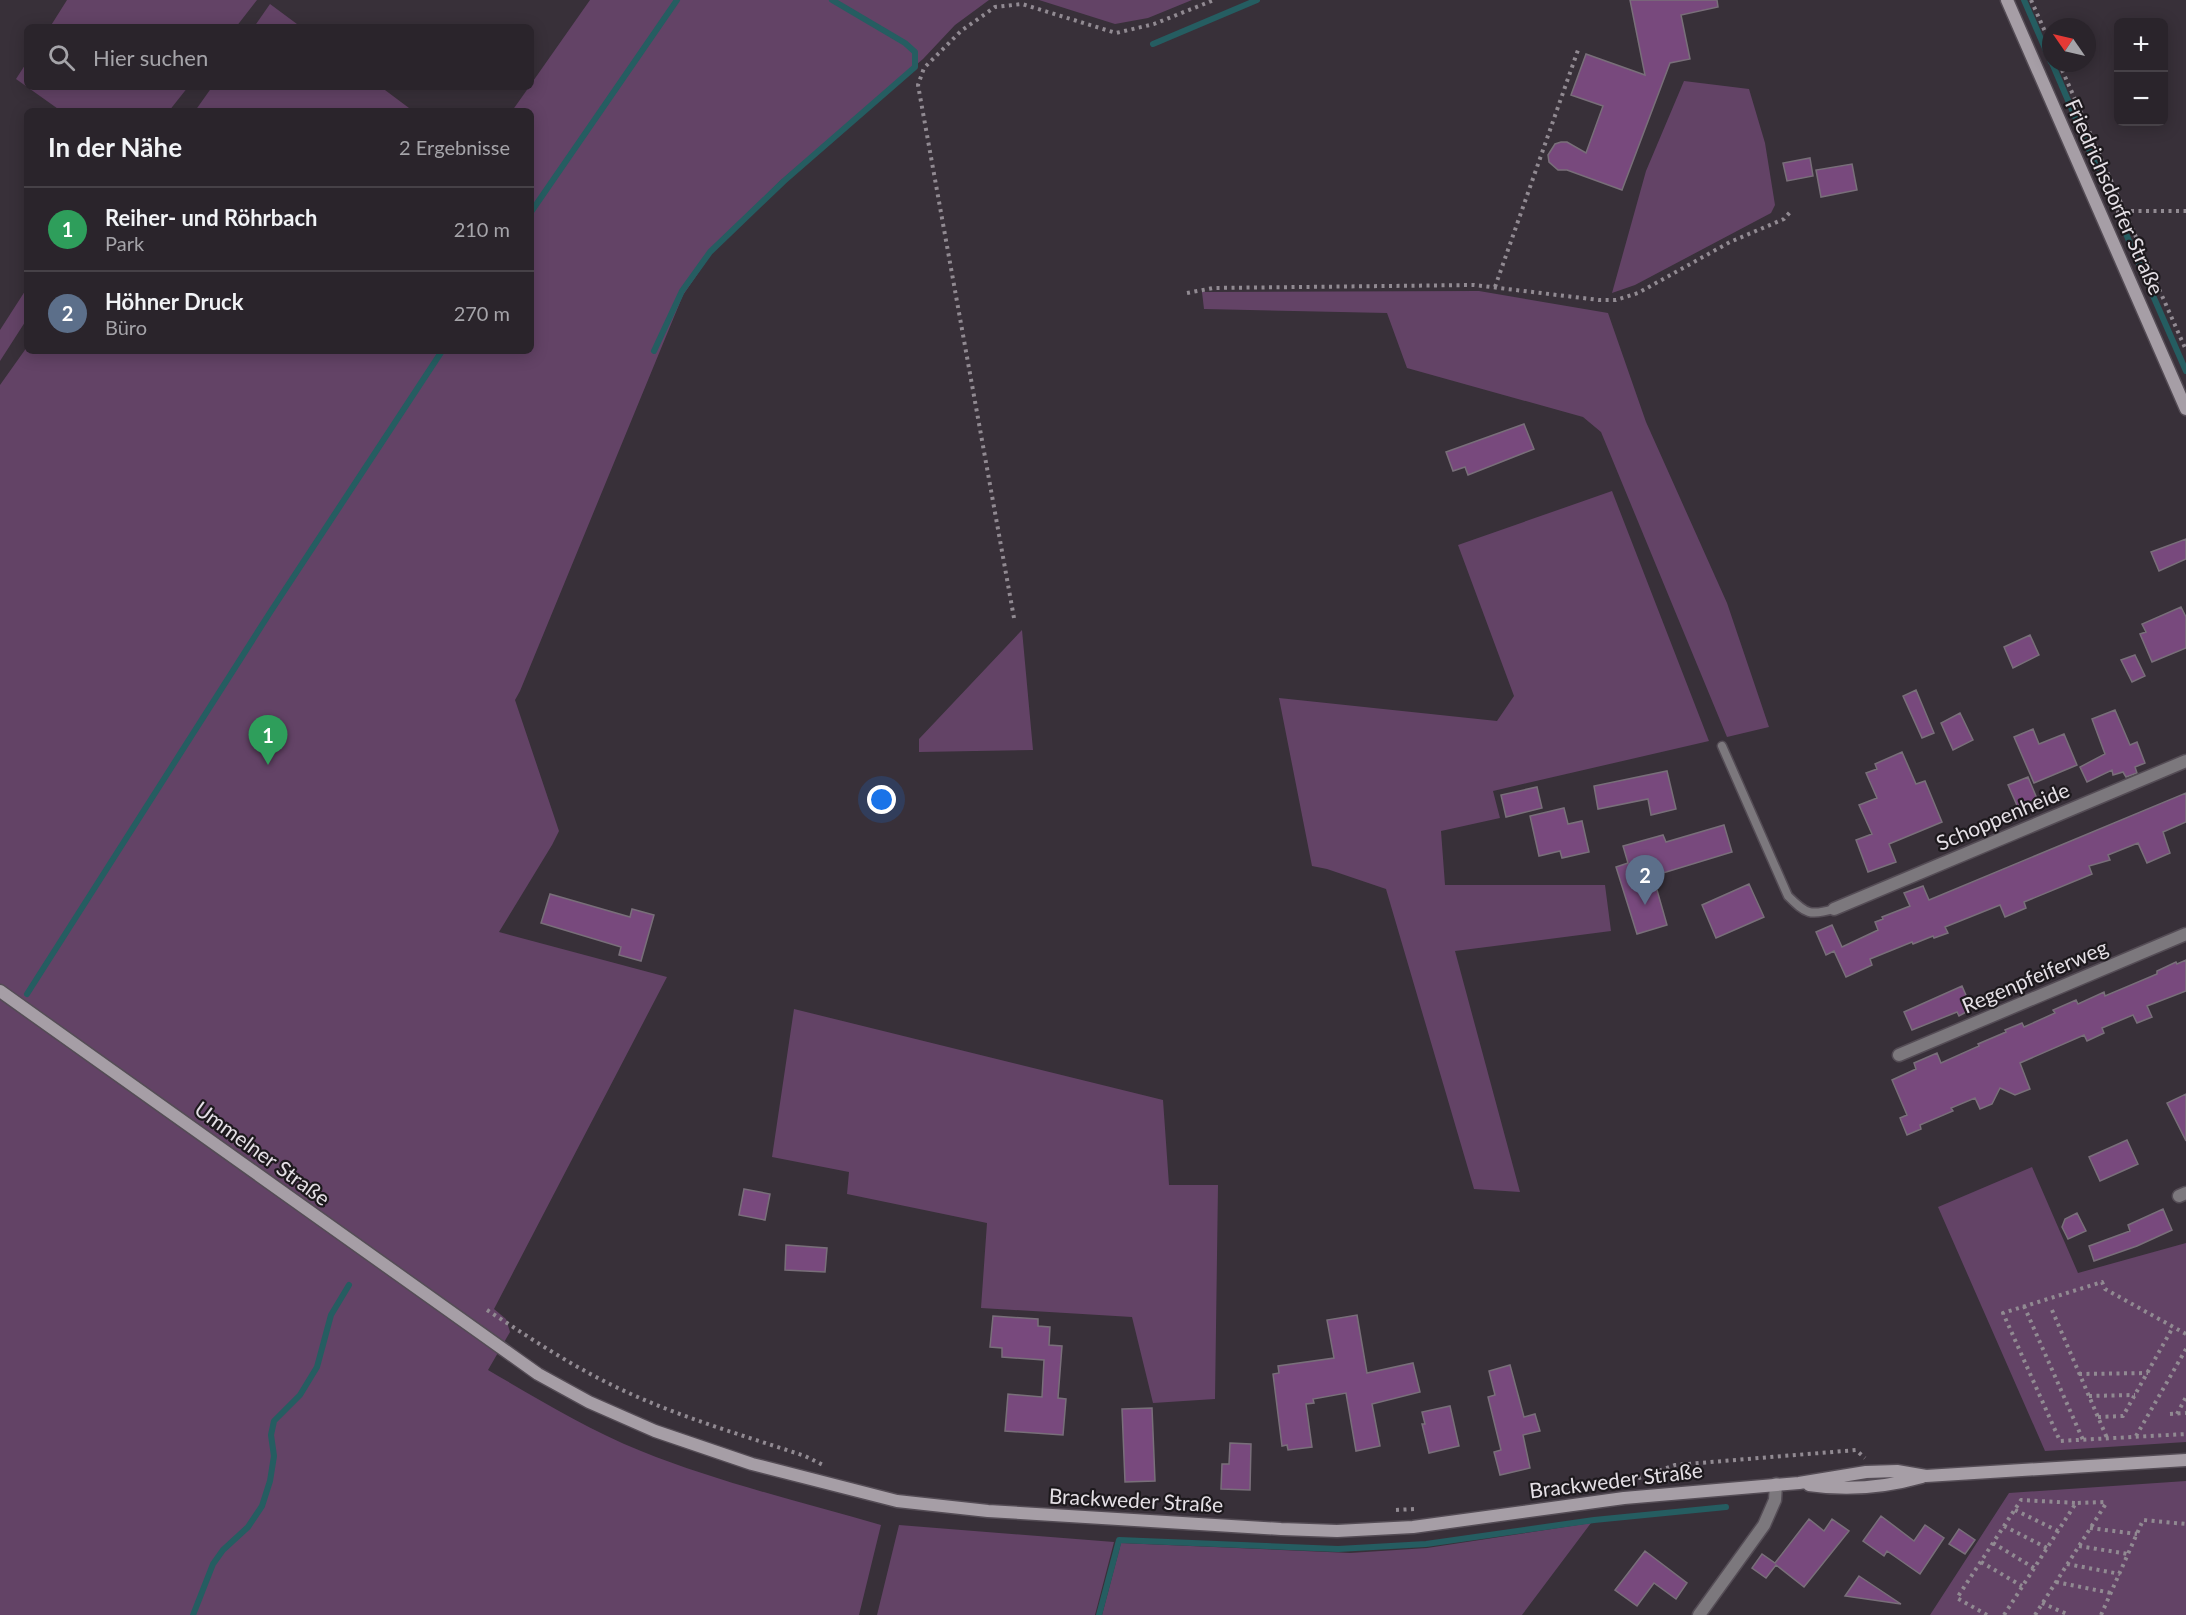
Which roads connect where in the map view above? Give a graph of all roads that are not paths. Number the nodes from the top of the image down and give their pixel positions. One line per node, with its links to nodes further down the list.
1 (2007, 0): 2 (main road, Friedrichsdorfer Straße)
2 (2186, 409)
3 (1722, 746): 5 (lane)
4 (2186, 760): 5 (street, Schoppenheide)
5 (1834, 909)
6 (2186, 934): 8 (street, Regenpfeiferweg)
7 (0, 991): 9 (main road, Ummelner Straße)
8 (1899, 1056)
9 (500, 1348): 11 (main road, Brackweder Straße)
10 (2186, 1460): 11 (main road, Brackweder Straße)
11 (1776, 1484): 12 (street)
12 (1699, 1615)

